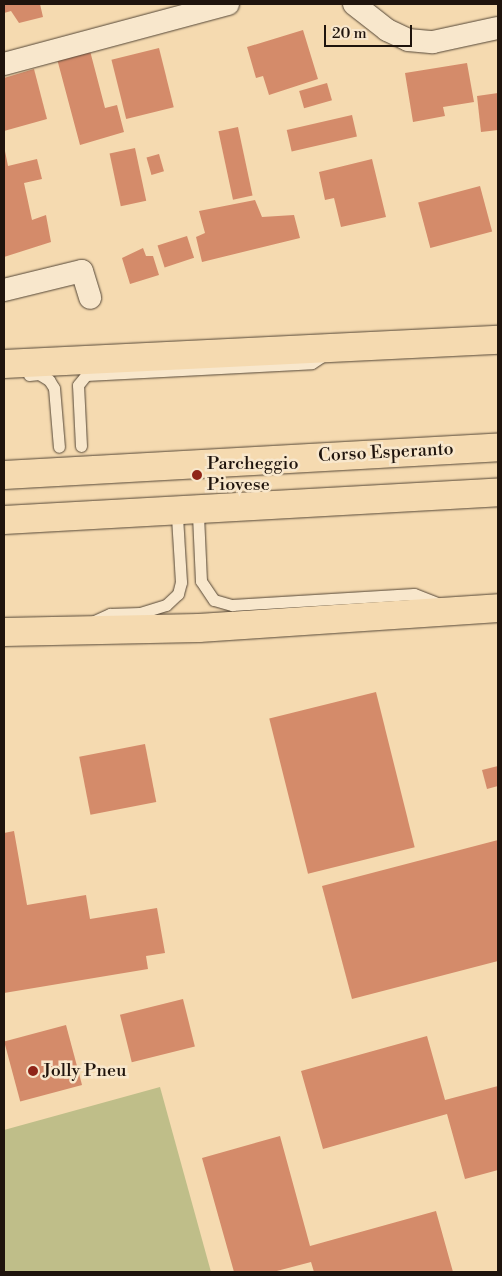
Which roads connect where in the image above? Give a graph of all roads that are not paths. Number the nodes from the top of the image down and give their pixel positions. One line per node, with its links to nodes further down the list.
1 (228, 4): 4 (street)
2 (354, 4): 3 (street)
3 (498, 28)
4 (4, 64)
5 (4, 290): 6 (street)
6 (90, 298)
7 (498, 340): 8 (highway)
8 (338, 348): 9 (highway); 11 (lane)
9 (4, 364)
10 (4, 376): 12 (lane)
11 (81, 446)
12 (59, 447)
13 (498, 447): 14 (highway, Corso Esperanto)
14 (4, 475)
15 (498, 492): 18 (highway)
16 (198, 515): 20 (lane)
17 (177, 516): 22 (lane)
18 (4, 520)
19 (498, 608): 20 (highway)
20 (459, 611): 22 (highway)
21 (4, 632): 22 (highway)
22 (81, 632)

